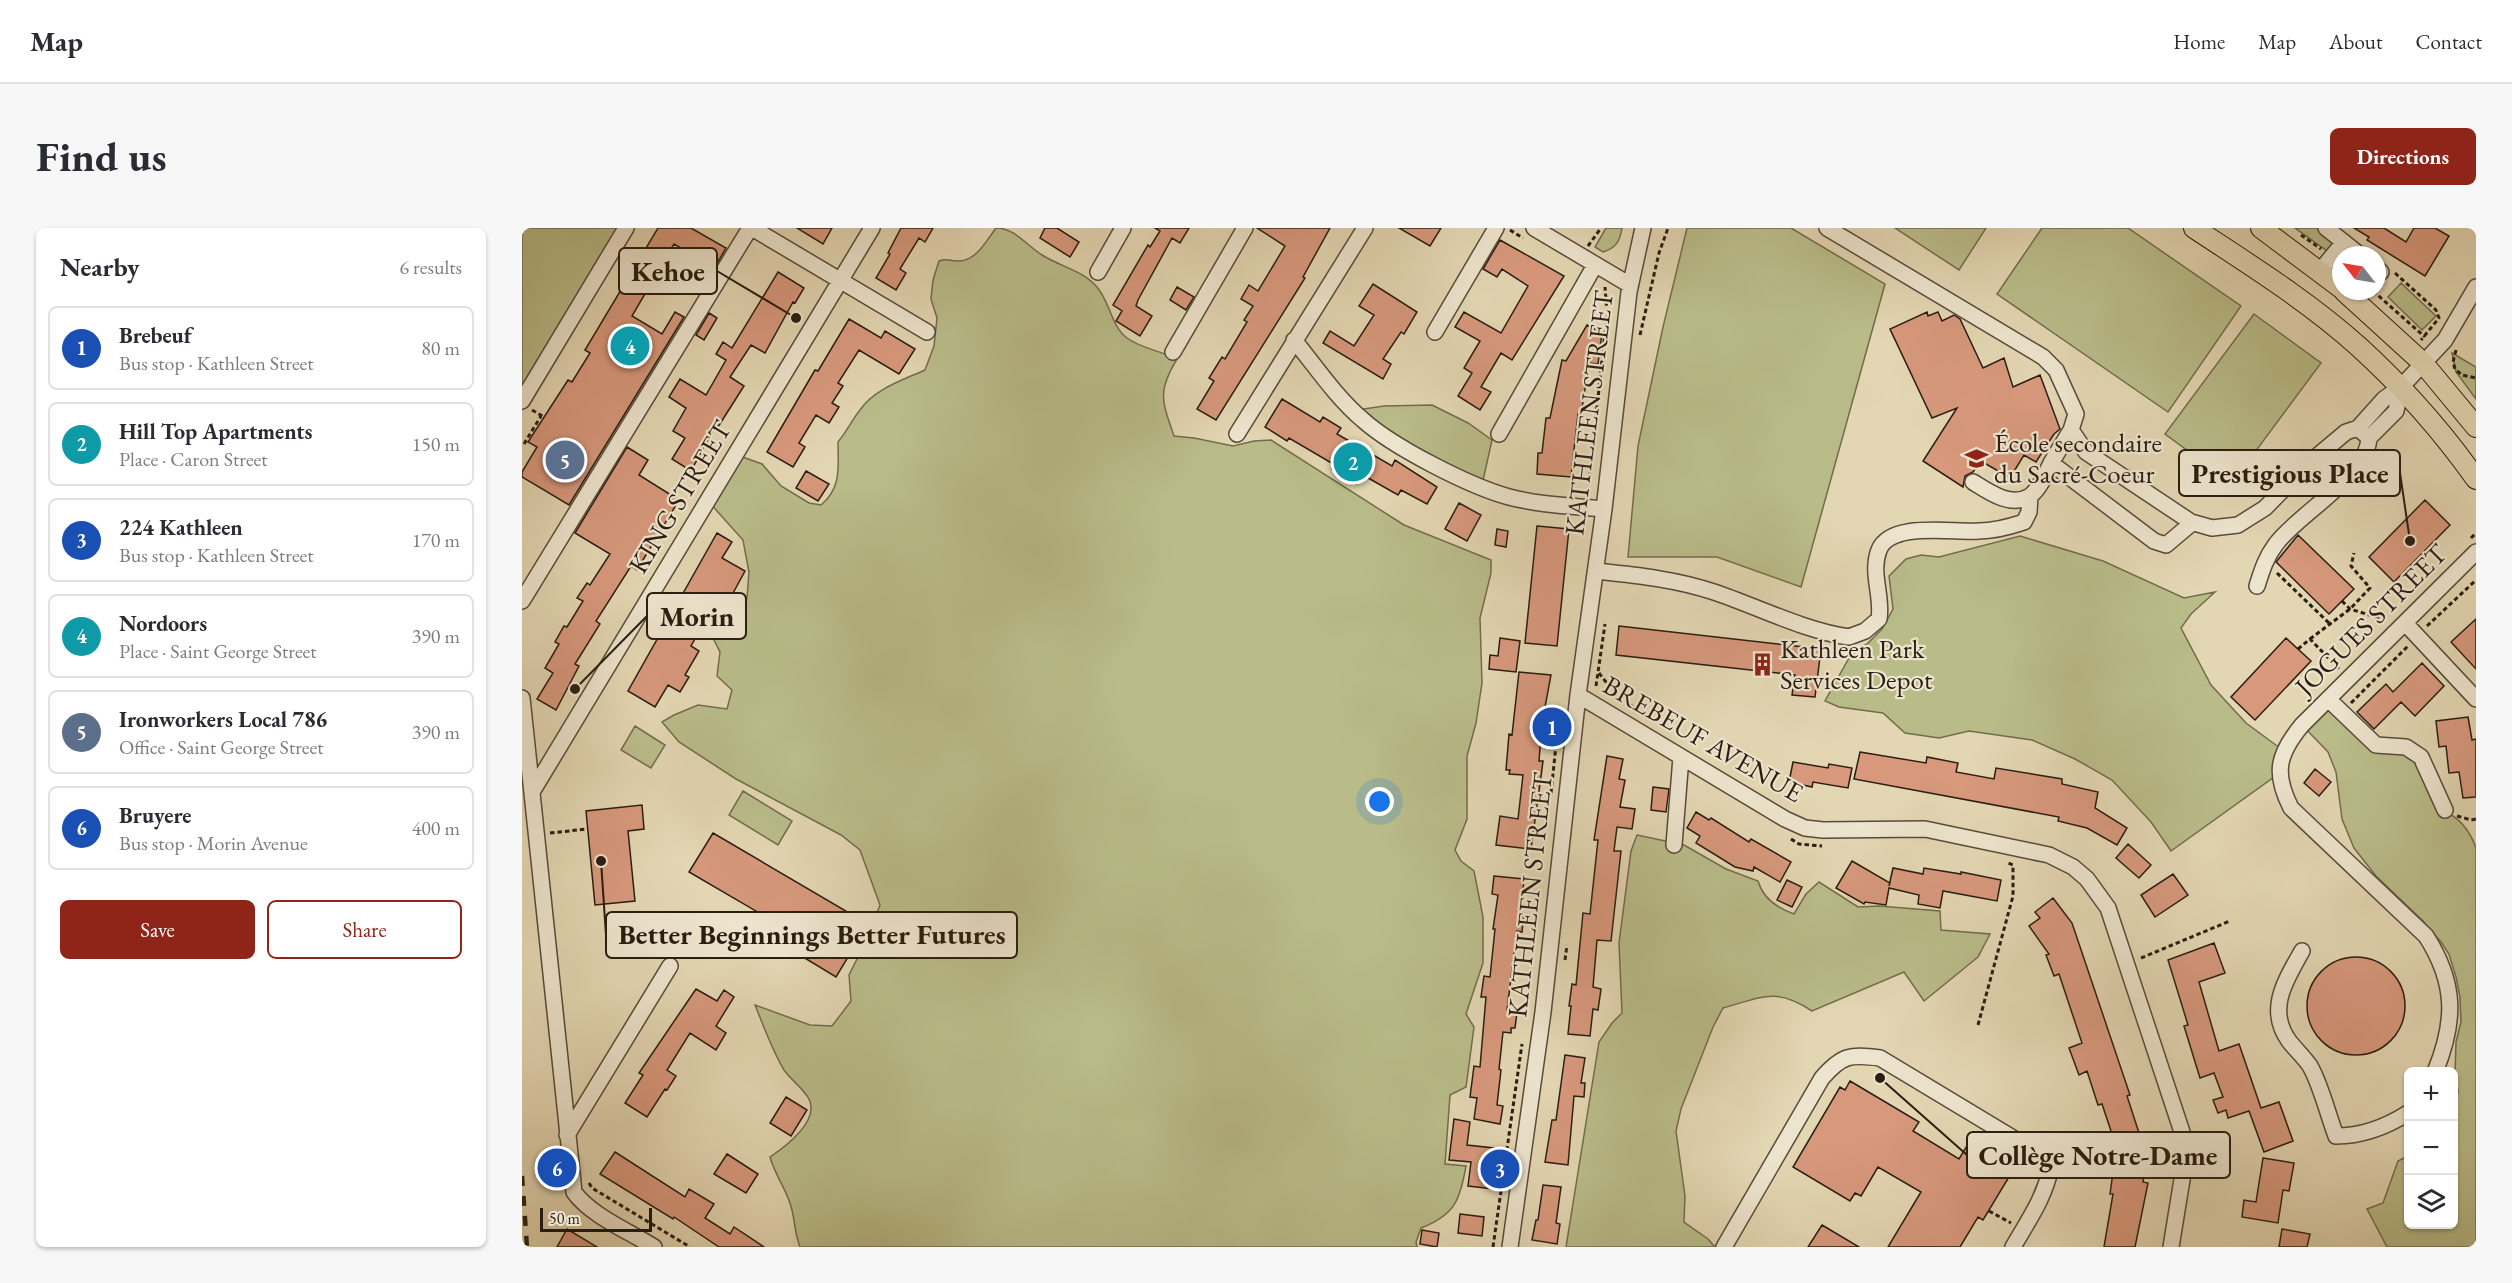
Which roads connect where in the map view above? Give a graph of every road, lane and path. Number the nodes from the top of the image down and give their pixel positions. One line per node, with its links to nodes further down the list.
1 (626, 228): 41 (street)
2 (751, 228): 24 (street); 63 (street)
3 (872, 228): 24 (street, KING STREET)
4 (1123, 228): 21 (street)
5 (1245, 228): 35 (street)
6 (1365, 228): 32 (street)
7 (1496, 228): 30 (street)
8 (1506, 228): 16 (path)
9 (1642, 228): 25 (street, KATHLEEN STREET)
10 (1668, 228): 33 (path)
11 (1827, 228): 44 (street)
12 (2194, 228): 40 (main road)
13 (2261, 228): 19 (main road)
14 (2326, 228): 17 (street)
15 (2298, 233): 19 (path)
16 (1530, 234): 20 (street)
17 (2344, 242): 18 (street); 19 (street)
18 (2349, 246)
19 (2326, 264): 23 (main road)
20 (1592, 270): 25 (street); 47 (street); 53 (path)
21 (1098, 272)
22 (2386, 272): 31 (path)
23 (2332, 273)
24 (840, 280): 29 (street); 80 (street, KING STREET)
25 (1630, 285): 54 (street, KATHLEEN STREET)
26 (2476, 288): 34 (street)
27 (2354, 300): 36 (main road)
28 (2383, 300): 31 (path)
29 (927, 332)
30 (1435, 332)
31 (2424, 336): 34 (path); 36 (path)
32 (1294, 340): 46 (street); 53 (street)
33 (1639, 340)
34 (2437, 348): 36 (street); 37 (path)
35 (1173, 352)
36 (2417, 357): 40 (street); 43 (main road)
37 (2453, 362)
38 (2462, 375): 39 (path)
39 (2476, 378)
40 (2401, 387): 45 (street); 50 (main road)
41 (522, 401)
42 (541, 416): 48 (path)
43 (2476, 427)
44 (2071, 430): 49 (street); 55 (street)
45 (2364, 433): 55 (street); 60 (street)
46 (1237, 434)
47 (1499, 434)
48 (524, 444)
49 (2051, 464): 52 (street); 55 (street)
50 (2476, 479)
51 (1973, 482): 52 (street)
52 (2030, 496): 61 (street)
53 (1587, 507): 54 (street); 57 (path)
54 (1604, 508): 61 (street, KATHLEEN STREET)
55 (2192, 523)
56 (2476, 533): 58 (path)
57 (1583, 540)
58 (2472, 547): 67 (street, JOGUES STREET)
59 (2354, 553): 65 (path)
60 (2265, 562): 62 (street); 68 (path)
61 (1596, 571): 74 (street, KATHLEEN STREET)
62 (2257, 586)
63 (522, 601)
64 (2342, 601): 65 (path)
65 (2350, 609): 67 (path); 68 (path)
66 (1605, 617): 71 (path)
67 (2399, 618): 72 (street, JOGUES STREET); 76 (street)
68 (2330, 624): 69 (path)
69 (2310, 639): 70 (path); 72 (path)
70 (2298, 649)
71 (1599, 673): 74 (path); 78 (path)
72 (2348, 679): 75 (street, JOGUES STREET)
73 (522, 698): 80 (street)
74 (1584, 699): 78 (street, BREBEUF AVENUE); 110 (street, KATHLEEN STREET)
75 (2328, 699): 82 (street); 101 (street, JOGUES STREET)
76 (2476, 699)
77 (1561, 704): 81 (path)
78 (1644, 735): 79 (street, BREBEUF AVENUE)
79 (1681, 757): 90 (street); 96 (street, BREBEUF AVENUE)
80 (532, 792): 103 (street)
81 (1550, 794)
82 (2445, 810)
83 (2476, 819): 84 (path)
84 (2471, 820)
85 (549, 823): 87 (path)
86 (588, 829): 87 (path)
87 (550, 832): 89 (path)
88 (1783, 835): 91 (path)
89 (551, 844)
90 (1674, 845)
91 (1826, 846)
92 (2004, 861): 99 (path)
93 (2230, 921): 96 (path)
94 (1567, 944): 98 (path)
95 (2302, 951): 102 (street)
96 (2126, 964): 113 (street, BREBEUF AVENUE)
97 (670, 966): 103 (street)
98 (1564, 967)
99 (1978, 1025)
100 (1522, 1044): 109 (path)
101 (2436, 1067)
102 (2404, 1116)
103 (567, 1135): 107 (street)
104 (588, 1179): 108 (path)
105 (1989, 1211): 106 (path)
106 (2026, 1226): 111 (street); 112 (street)
107 (654, 1247)
108 (690, 1247)
109 (1493, 1247)
110 (1510, 1247)
111 (1724, 1247)
112 (2013, 1247)
113 (2171, 1247)

